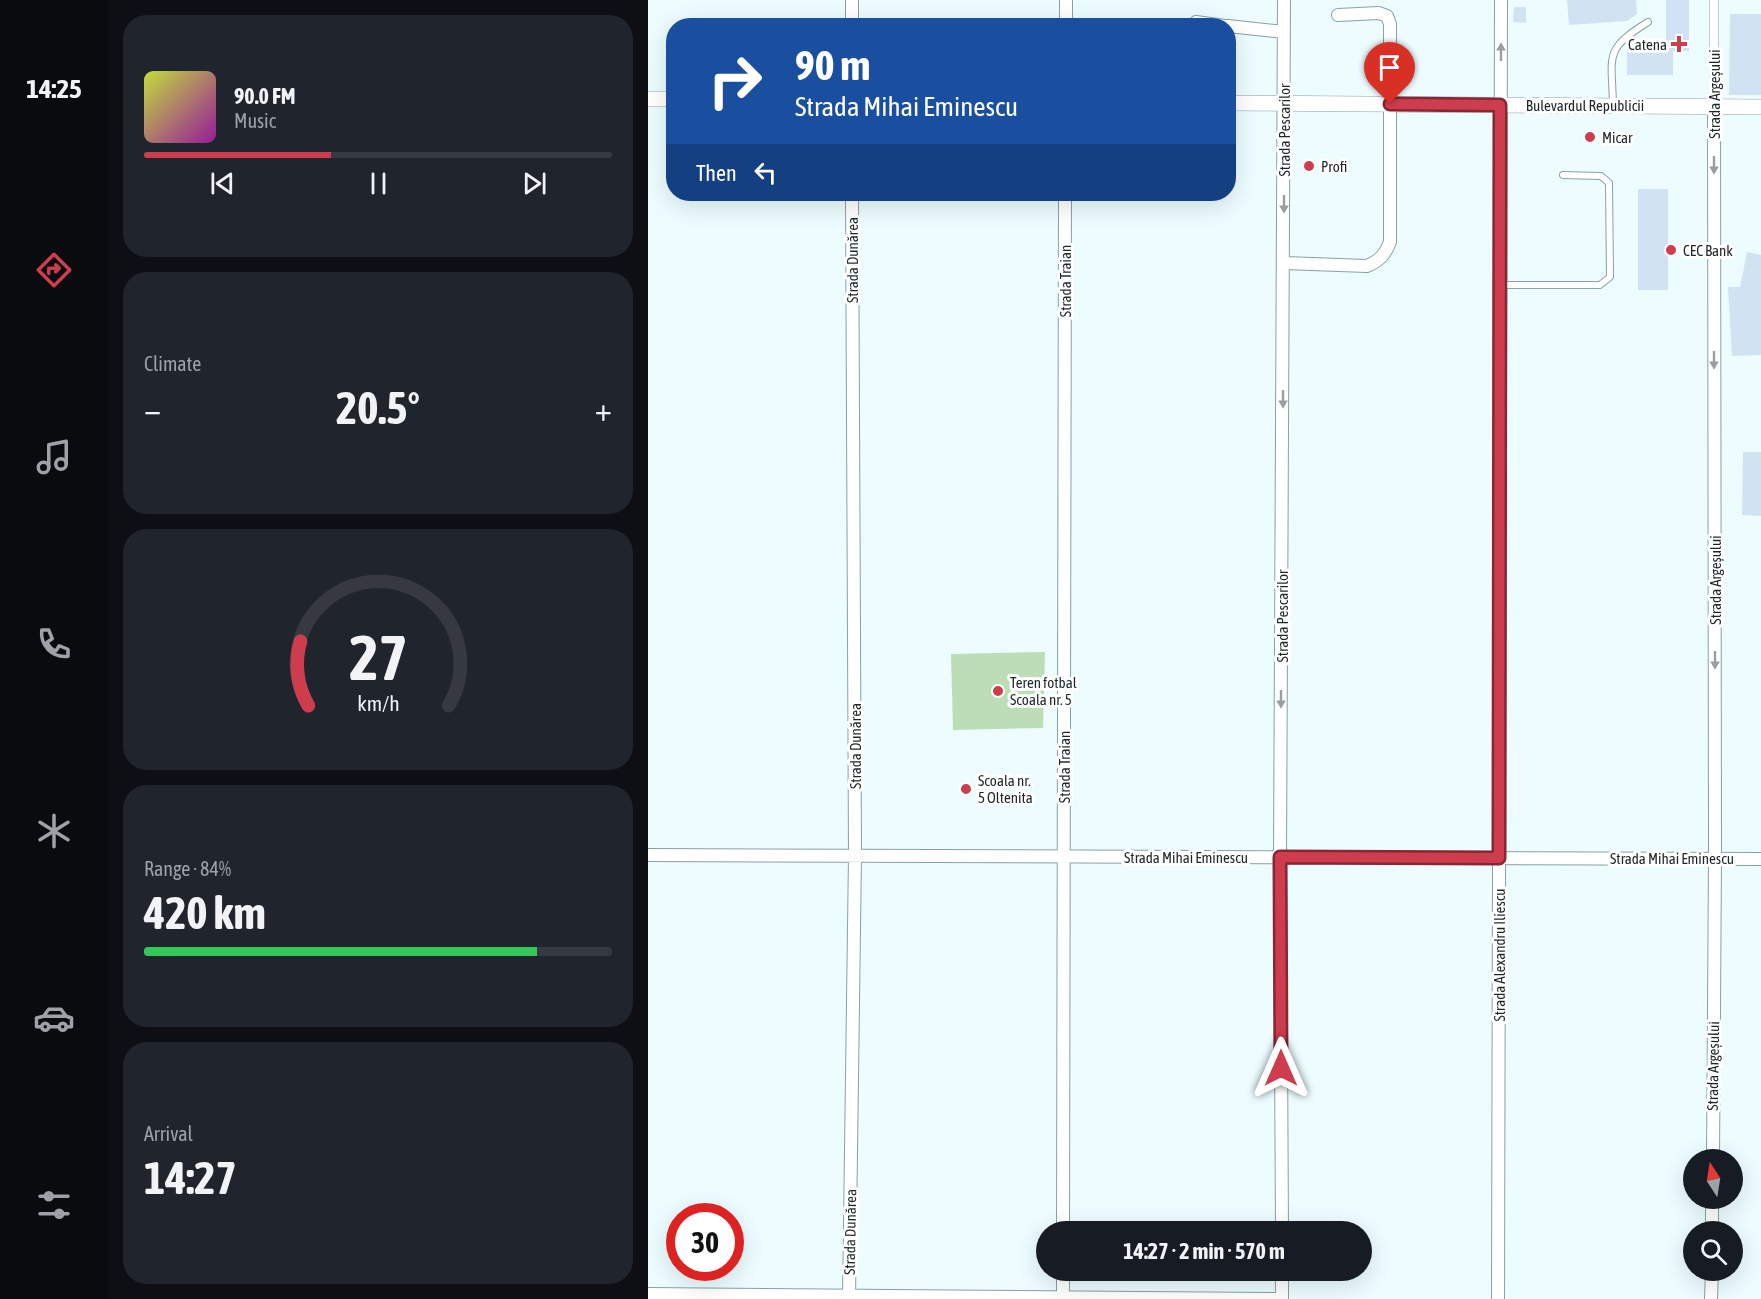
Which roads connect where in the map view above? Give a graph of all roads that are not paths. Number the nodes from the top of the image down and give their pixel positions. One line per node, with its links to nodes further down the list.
1 (852, 0): 7 (street)
2 (1066, 0): 8 (street)
3 (1284, 0): 11 (street, Strada Pescarilor)
4 (1501, 0): 17 (street, Strada Alexandru Iliescu, one-way to 4)
5 (1714, 0): 19 (street, Strada Argeșului)
6 (1338, 15): 16 (street)
7 (852, 18)
8 (1066, 18)
9 (1648, 22): 18 (lane)
10 (1236, 27): 11 (street)
11 (1284, 32): 15 (street, Strada Pescarilor)
12 (648, 99): 13 (street)
13 (666, 99)
14 (1236, 103): 15 (street, Bulevardul Republicii)
15 (1284, 103): 16 (street, Bulevardul Republicii); 24 (street, Strada Pescarilor, one-way to 24)
16 (1390, 104): 17 (street, Bulevardul Republicii); 24 (street)
17 (1500, 105): 18 (street, Bulevardul Republicii); 25 (street, Strada Alexandru Iliescu)
18 (1613, 106): 19 (street, Bulevardul Republicii)
19 (1714, 106): 20 (street, Bulevardul Republicii); 31 (street, Strada Argeșului, one-way to 31)
20 (1761, 107)
21 (1563, 175): 25 (lane)
22 (852, 201): 27 (street, Strada Dunărea)
23 (1065, 201): 28 (street, Strada Traian)
24 (1284, 263): 29 (street, Strada Pescarilor, one-way to 29)
25 (1501, 285): 30 (street, Strada Alexandru Iliescu)
26 (648, 855): 27 (street, Strada Mihai Eminescu)
27 (855, 855): 28 (street, Strada Mihai Eminescu); 40 (street, Strada Dunărea)
28 (1064, 856): 29 (street, Strada Mihai Eminescu); 34 (street, Strada Traian)
29 (1280, 857): 30 (street, Strada Mihai Eminescu); 35 (street, Strada Pescarilor)
30 (1499, 858): 31 (street, Strada Mihai Eminescu); 43 (street, Strada Alexandru Iliescu)
31 (1715, 858): 32 (street, Strada Mihai Eminescu); 33 (street, Strada Argeșului)
32 (1761, 859)
33 (1713, 1149)
34 (1063, 1221)
35 (1282, 1221)
36 (1063, 1281): 41 (street)
37 (1282, 1281): 42 (street)
38 (1712, 1281): 44 (street)
39 (648, 1294): 40 (street)
40 (849, 1297): 41 (street)
41 (1063, 1298): 42 (street)
42 (1281, 1299)
43 (1498, 1299)
44 (1711, 1299)

